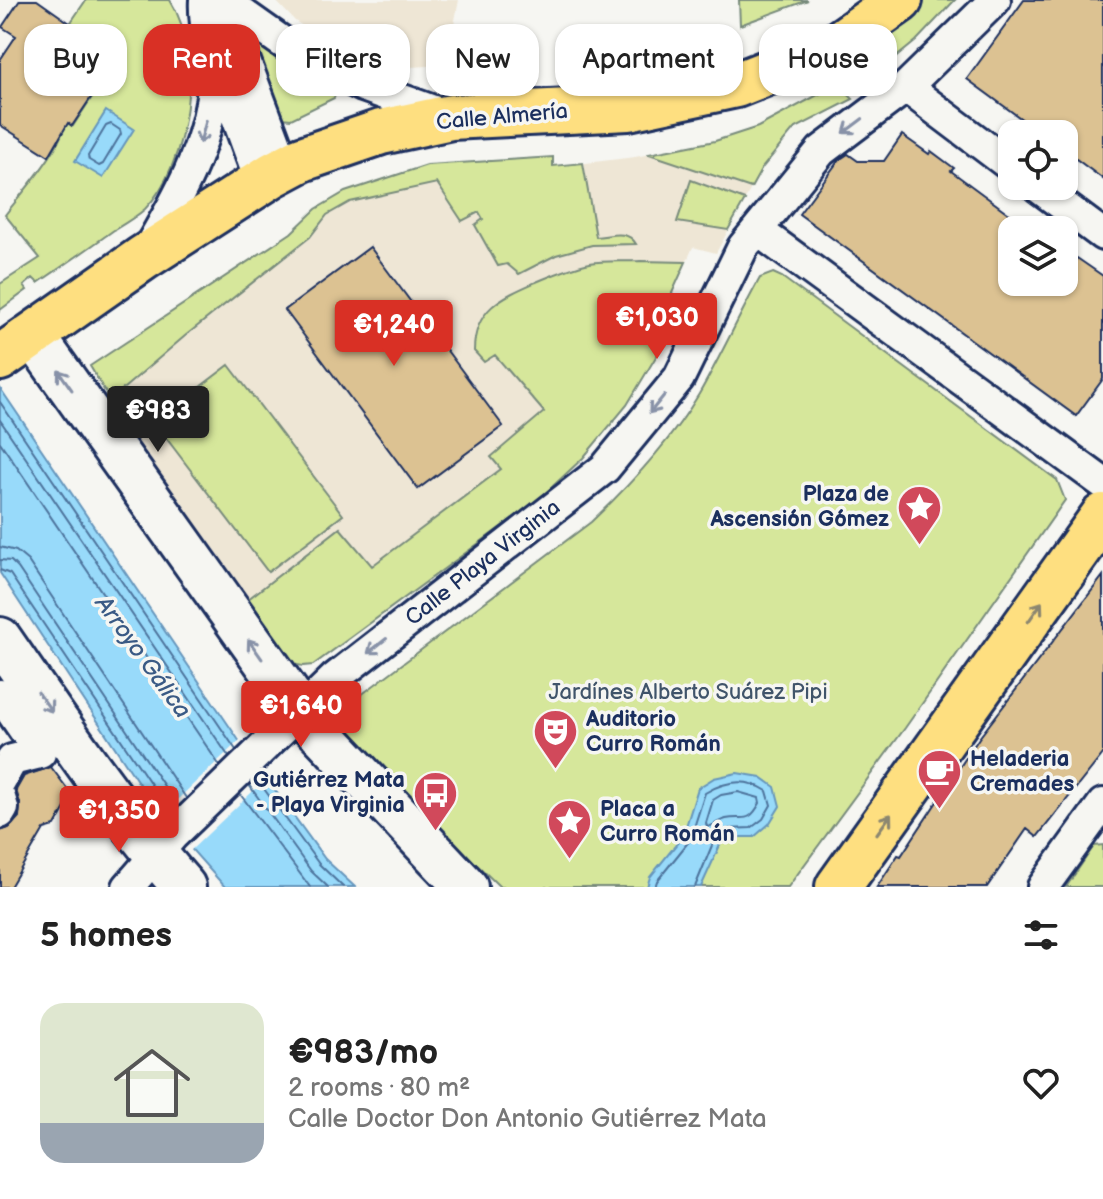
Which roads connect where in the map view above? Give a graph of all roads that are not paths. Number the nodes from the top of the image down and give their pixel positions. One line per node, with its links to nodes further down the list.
1 (207, 0): 9 (street); 13 (street, one-way to 13)
2 (215, 0): 9 (street)
3 (223, 0): 7 (street)
4 (900, 0): 7 (main road, Calle Almería)
5 (995, 0): 6 (street, Calle Playa Virginia)
6 (906, 87): 8 (street); 11 (street, Calle Playa Virginia, one-way to 11)
7 (451, 117): 9 (main road, Calle Almería)
8 (998, 156)
9 (273, 175): 13 (main road, Calle Almería)
10 (1056, 200): 12 (street)
11 (757, 230): 15 (street); 19 (street, Calle Playa Virginia, one-way to 19)
12 (1103, 235)
13 (143, 258): 14 (main road, Calle Almería)
14 (16, 346): 19 (street, one-way to 14)
15 (1103, 483)
16 (1103, 516): 28 (main road, one-way to 16)
17 (0, 639): 24 (street, one-way to 24)
18 (0, 695): 20 (street)
19 (301, 712): 24 (street, Calle Playa Virginia); 27 (street)
20 (0, 781)
21 (0, 798): 23 (street)
22 (1103, 804): 29 (street)
23 (0, 813)
24 (161, 849): 25 (street, Calle Playa Virginia); 26 (street)
25 (128, 887)
26 (184, 887)
27 (466, 887)
28 (838, 887)
29 (1043, 887)

